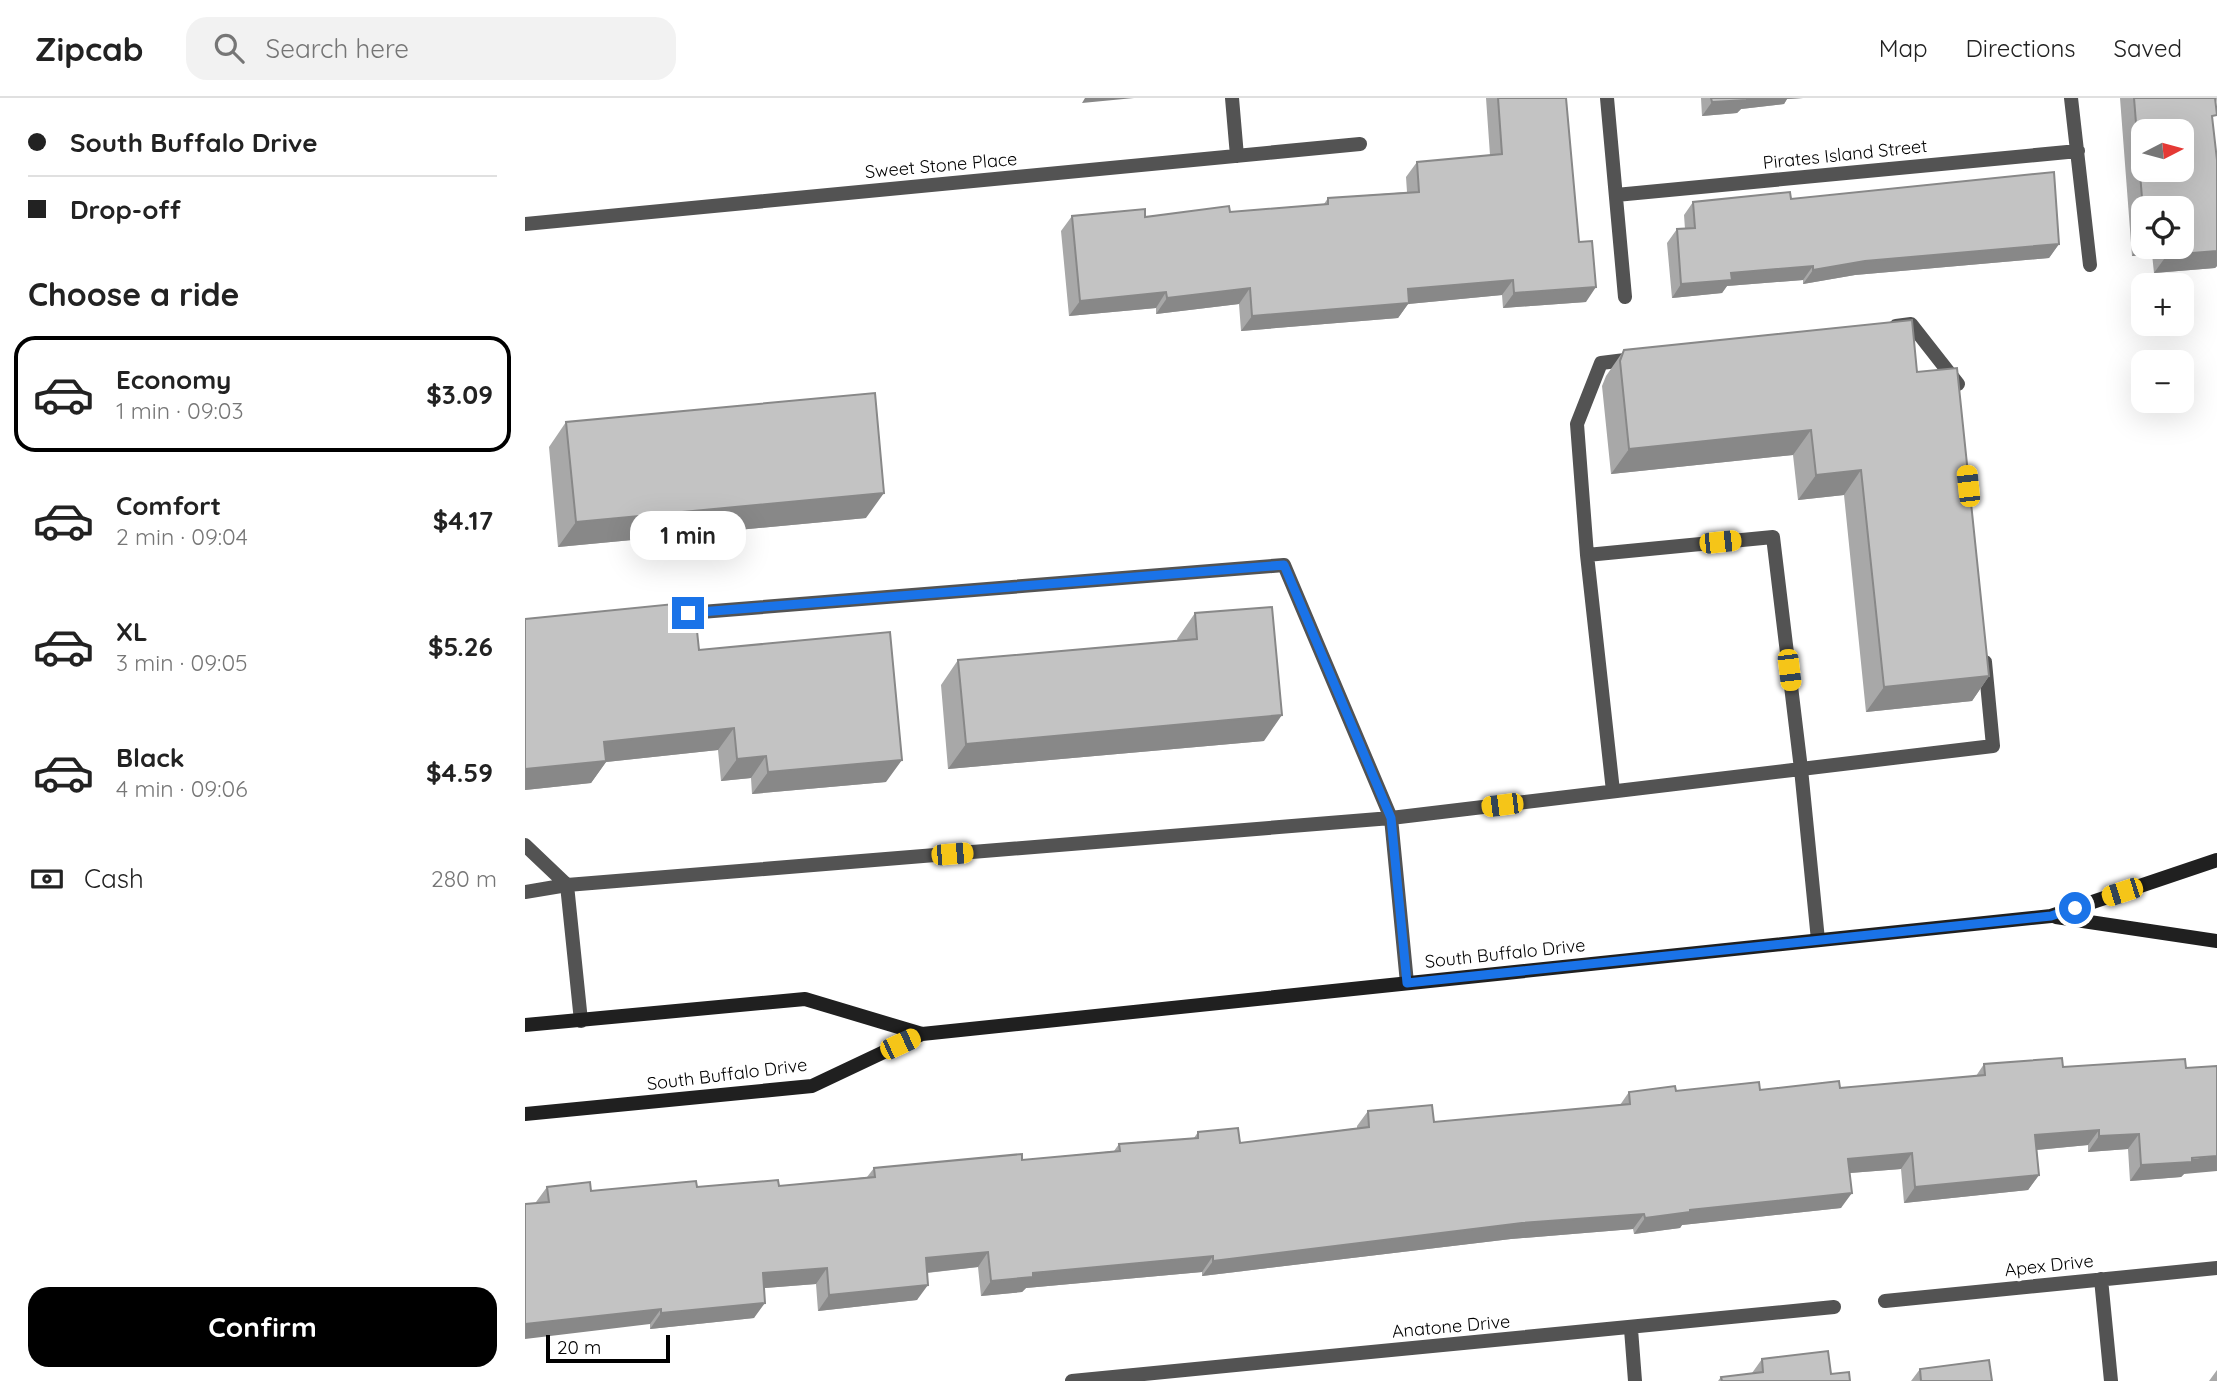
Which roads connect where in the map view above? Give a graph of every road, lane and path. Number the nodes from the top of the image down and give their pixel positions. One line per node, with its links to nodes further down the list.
1 (1233, 98): 6 (street)
2 (1607, 98): 7 (street)
3 (2071, 98): 5 (street)
4 (1360, 144): 6 (street, Sweet Stone Place)
5 (2078, 150): 7 (street, Pirates Island Street); 9 (street)
6 (1237, 156): 8 (street, Sweet Stone Place)
7 (1616, 195): 10 (street)
8 (525, 224)
9 (2090, 265)
10 (1625, 297)
11 (1884, 327): 13 (street)
12 (1641, 358): 14 (street)
13 (1959, 396)
14 (1587, 555): 17 (street); 18 (street)
15 (663, 615): 19 (street)
16 (1984, 652): 17 (street)
17 (1801, 769): 18 (street); 25 (street)
18 (1613, 791): 19 (street)
19 (1391, 818): 22 (street); 27 (street)
20 (525, 845): 22 (street)
21 (2217, 860): 24 (main road, South Buffalo Drive)
22 (567, 885): 23 (street); 28 (street)
23 (525, 892)
24 (2051, 916): 25 (main road, South Buffalo Drive); 26 (main road, South Buffalo Drive)
25 (1818, 940): 27 (main road, South Buffalo Drive)
26 (2217, 941)
27 (1407, 983): 30 (main road, South Buffalo Drive)
28 (581, 1021): 29 (main road, South Buffalo Drive); 30 (main road, South Buffalo Drive)
29 (525, 1025)
30 (922, 1034): 31 (main road, South Buffalo Drive)
31 (525, 1115)
32 (2217, 1268): 33 (street, Apex Drive)
33 (2101, 1279): 34 (street, Apex Drive); 40 (street)
34 (1885, 1301)
35 (1834, 1307): 36 (street, Anatone Drive)
36 (1631, 1329): 37 (street, Anatone Drive); 39 (street)
37 (1165, 1377): 38 (street, Anatone Drive)
38 (1072, 1381)
39 (1635, 1381)
40 (2111, 1381)

